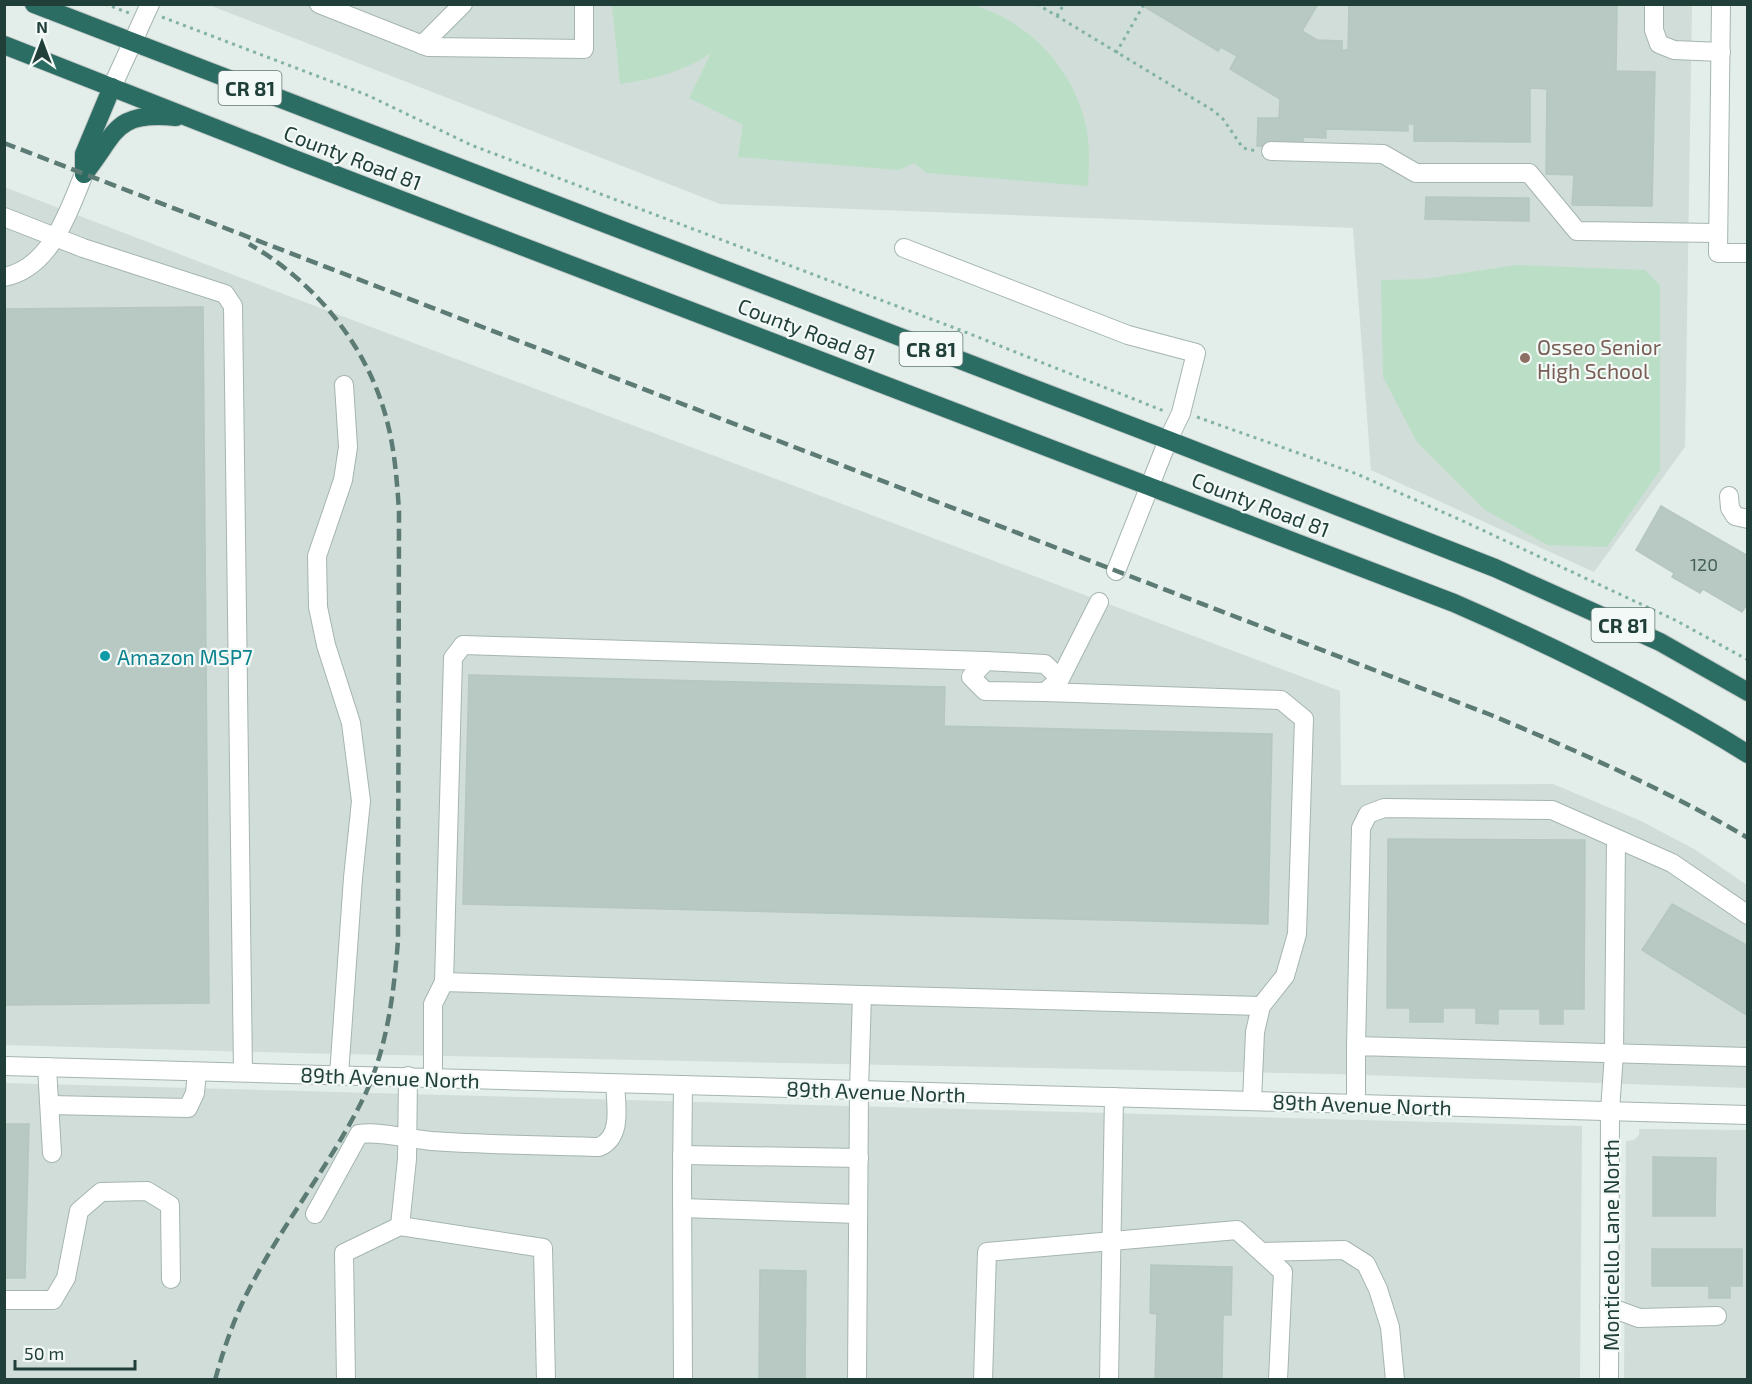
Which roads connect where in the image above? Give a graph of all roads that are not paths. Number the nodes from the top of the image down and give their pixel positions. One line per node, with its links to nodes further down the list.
1 (34, 4): 8 (highway, County Road 81 / CR 81)
2 (319, 4): 10 (street)
3 (463, 4): 10 (street)
4 (584, 4): 10 (street)
5 (1654, 4): 11 (street)
6 (1721, 4): 11 (street)
7 (148, 10): 8 (street)
8 (133, 43): 12 (street); 23 (highway, County Road 81 / CR 81)
9 (4, 45): 12 (highway, County Road 81 / CR 81)
10 (422, 45)
11 (1720, 52): 17 (street)
12 (112, 87): 13 (highway, County Road 81 / CR 81); 15 (highway)
13 (196, 120): 15 (highway); 24 (highway, County Road 81 / CR 81)
14 (1271, 151): 17 (street)
15 (84, 174): 18 (street)
16 (4, 216): 18 (street)
17 (1718, 233): 20 (street)
18 (56, 236): 21 (street); 45 (street)
19 (904, 248): 23 (street)
20 (1748, 253)
21 (4, 277)
22 (344, 385): 46 (street)
23 (1168, 440): 24 (street); 32 (highway, County Road 81 / CR 81)
24 (1150, 485): 27 (street); 33 (highway, County Road 81 / CR 81)
25 (1729, 496): 26 (street)
26 (1748, 519)
27 (1116, 571)
28 (1099, 602): 30 (street)
29 (986, 662): 30 (street); 31 (street); 36 (street)
30 (1060, 679): 31 (street)
31 (1045, 692): 38 (street)
32 (1748, 692)
33 (1748, 754)
34 (1616, 839): 35 (street); 39 (street); 40 (street, Monticello Lane North)
35 (1748, 915)
36 (444, 982): 37 (street); 48 (street)
37 (862, 995): 38 (street); 51 (street)
38 (1261, 1006): 53 (street)
39 (1356, 1046): 40 (street); 54 (street)
40 (1614, 1053): 41 (street); 56 (street, Monticello Lane North)
41 (1748, 1057)
42 (4, 1066): 43 (street, 89th Avenue North)
43 (47, 1067): 44 (street, 89th Avenue North); 55 (street)
44 (197, 1072): 45 (street, 89th Avenue North); 55 (street)
45 (243, 1072): 46 (street, 89th Avenue North)
46 (339, 1075): 47 (street, 89th Avenue North)
47 (408, 1077): 48 (street, 89th Avenue North); 58 (street)
48 (433, 1078): 49 (street, 89th Avenue North)
49 (615, 1084): 50 (street, 89th Avenue North); 58 (street)
50 (683, 1085): 51 (street, 89th Avenue North); 60 (street)
51 (859, 1090): 52 (street, 89th Avenue North); 61 (street)
52 (1114, 1097): 53 (street, 89th Avenue North); 66 (street)
53 (1251, 1101): 54 (street, 89th Avenue North)
54 (1356, 1103): 56 (street, 89th Avenue North)
55 (50, 1105): 59 (street)
56 (1610, 1111): 57 (street, 89th Avenue North); 70 (street, Monticello Lane North)
57 (1748, 1114)
58 (408, 1139): 63 (street); 65 (street)
59 (52, 1153)
60 (682, 1155): 61 (street); 62 (street)
61 (859, 1158): 64 (street)
62 (682, 1208): 64 (street); 74 (street)
63 (315, 1214)
64 (858, 1214): 75 (street)
65 (400, 1226): 72 (street); 73 (street)
66 (1112, 1241): 67 (street); 76 (street); 77 (street)
67 (1262, 1252): 78 (street); 79 (street)
68 (171, 1279): 69 (street)
69 (4, 1300)
70 (1610, 1307): 71 (street); 80 (street, Monticello Lane North)
71 (1717, 1316)
72 (346, 1380)
73 (546, 1380)
74 (683, 1380)
75 (857, 1380)
76 (983, 1380)
77 (1109, 1380)
78 (1278, 1380)
79 (1395, 1380)
80 (1609, 1380)

